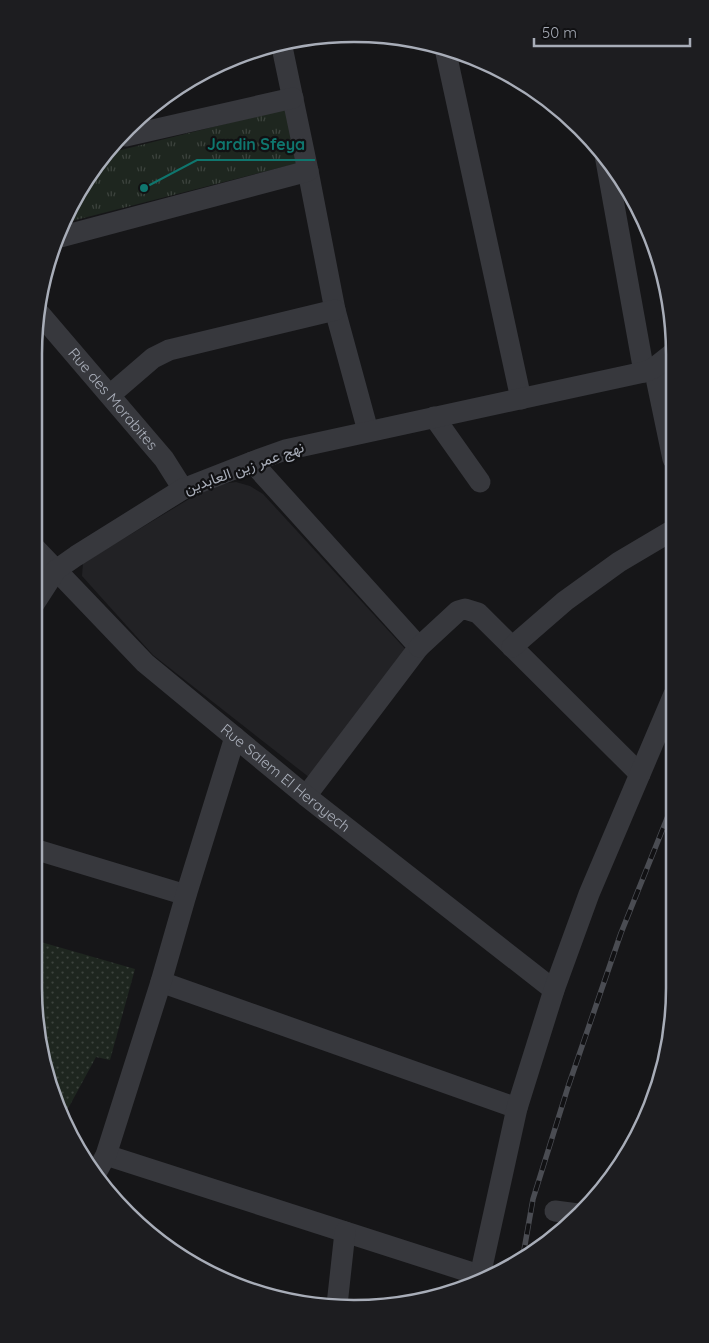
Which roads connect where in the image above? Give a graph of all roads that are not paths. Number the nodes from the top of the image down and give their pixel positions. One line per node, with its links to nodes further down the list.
1 (283, 51): 3 (street)
2 (453, 58): 13 (street)
3 (293, 98): 4 (street); 5 (street)
4 (134, 134)
5 (308, 171): 7 (street); 8 (street)
6 (609, 174): 11 (street)
7 (65, 237)
8 (335, 310): 12 (street); 15 (street)
9 (44, 319): 12 (street, Rue des Morabites)
10 (666, 358): 11 (street)
11 (649, 370): 13 (street, نهج عمر زين العابدين); 16 (street)
12 (110, 395): 19 (street, Rue des Morabites)
13 (521, 398): 14 (street, نهج عمر زين العابدين)
14 (434, 417): 15 (street, نهج عمر زين العابدين); 18 (street)
15 (368, 431): 17 (street, نهج عمر زين العابدين)
16 (666, 433)
17 (252, 462): 19 (street, نهج عمر زين العابدين); 25 (street)
18 (480, 482)
19 (183, 489): 22 (street, نهج عمر زين العابدين)
20 (666, 534): 24 (street)
21 (42, 555): 22 (street, Rue Salem El Herayech)
22 (56, 570): 23 (street, نهج عمر زين العابدين); 27 (street, Rue Salem El Herayech)
23 (42, 592)
24 (512, 646): 25 (street); 28 (street)
25 (420, 647): 29 (street)
26 (666, 713): 28 (street)
27 (234, 737): 29 (street, Rue Salem El Herayech); 31 (street)
28 (640, 774): 33 (street)
29 (306, 796): 33 (street, Rue Salem El Herayech)
30 (42, 851): 31 (street)
31 (186, 895): 32 (street)
32 (162, 982): 34 (street); 35 (street)
33 (554, 990): 34 (street)
34 (517, 1108): 40 (street)
35 (106, 1155): 36 (street); 39 (street)
36 (99, 1168)
37 (555, 1211): 38 (street)
38 (571, 1213)
39 (345, 1232): 41 (street); 42 (street)
40 (479, 1274)
41 (472, 1278)
42 (338, 1300)

